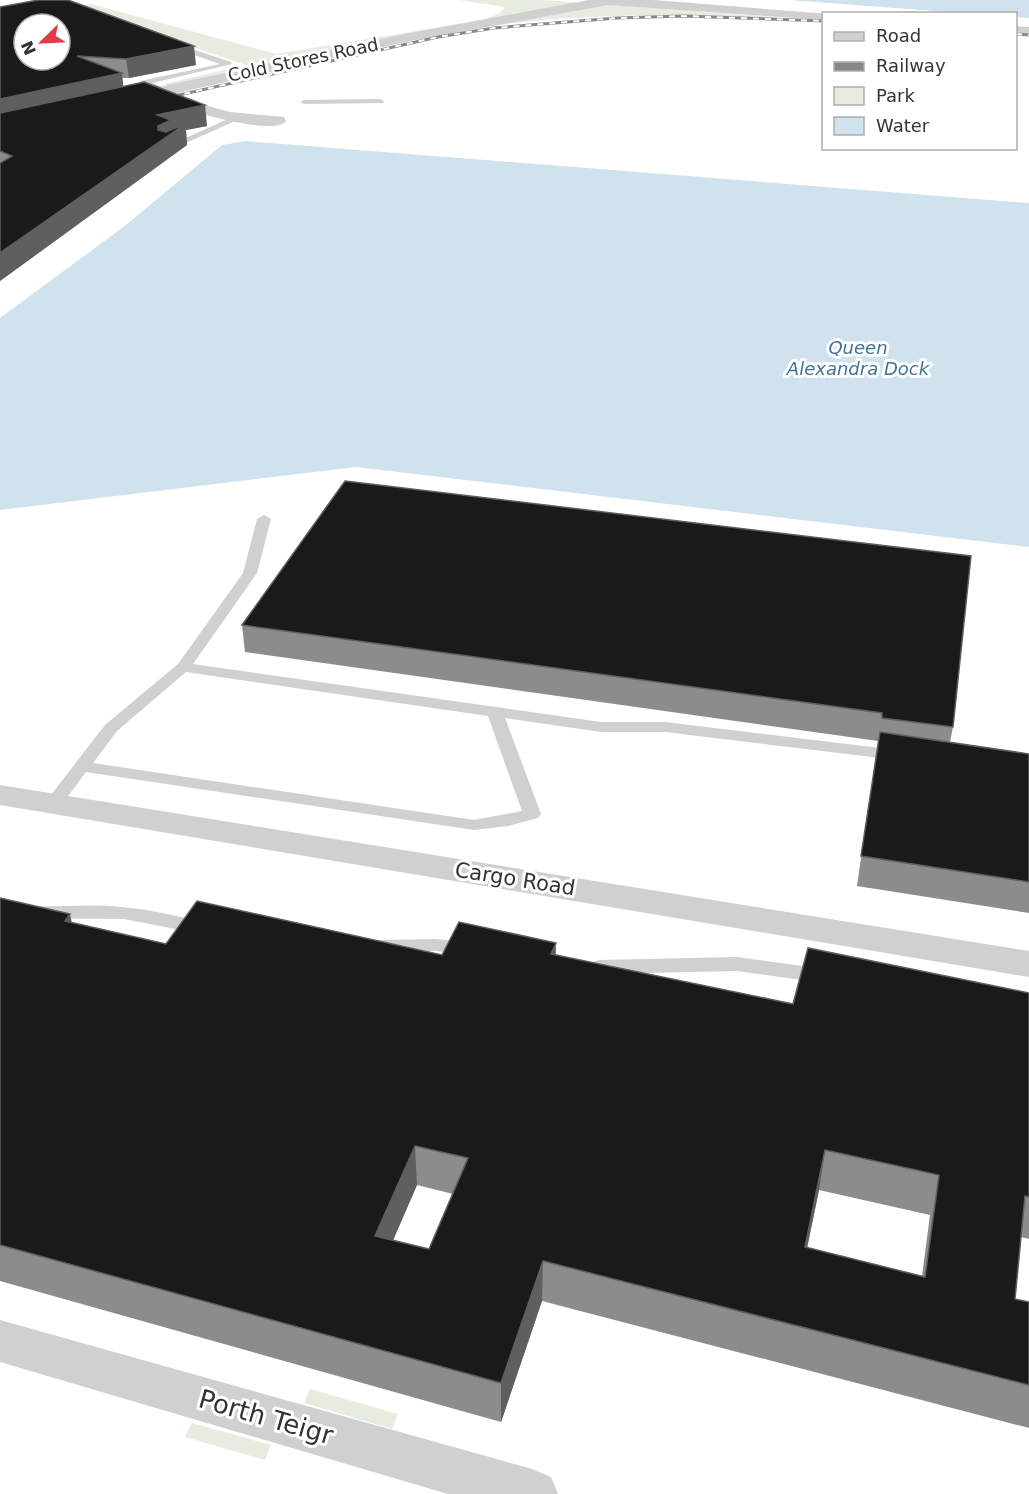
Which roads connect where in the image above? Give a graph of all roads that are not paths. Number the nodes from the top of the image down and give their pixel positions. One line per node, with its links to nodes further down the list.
1 (602, 0): 2 (street, Cold Stores Road); 4 (street, Cold Stores Road)
2 (822, 16)
3 (165, 42): 4 (lane)
4 (159, 92): 7 (street, Cold Stores Road); 8 (street)
5 (380, 101): 6 (lane)
6 (304, 102)
7 (103, 105)
8 (238, 118): 9 (street); 10 (lane)
9 (278, 121)
10 (165, 149)
11 (264, 519): 12 (lane)
12 (183, 667): 13 (lane); 15 (lane)
13 (494, 711): 14 (lane); 15 (lane)
14 (911, 757)
15 (81, 766): 17 (lane)
16 (0, 795): 17 (street, Cargo Road)
17 (53, 804): 22 (street, Cargo Road)
18 (0, 910): 19 (lane)
19 (224, 933)
20 (367, 948): 21 (lane)
21 (486, 949)
22 (1029, 964)
23 (581, 966): 24 (lane)
24 (842, 980)
25 (0, 1341): 26 (street, Porth Teigr)
26 (532, 1494)

